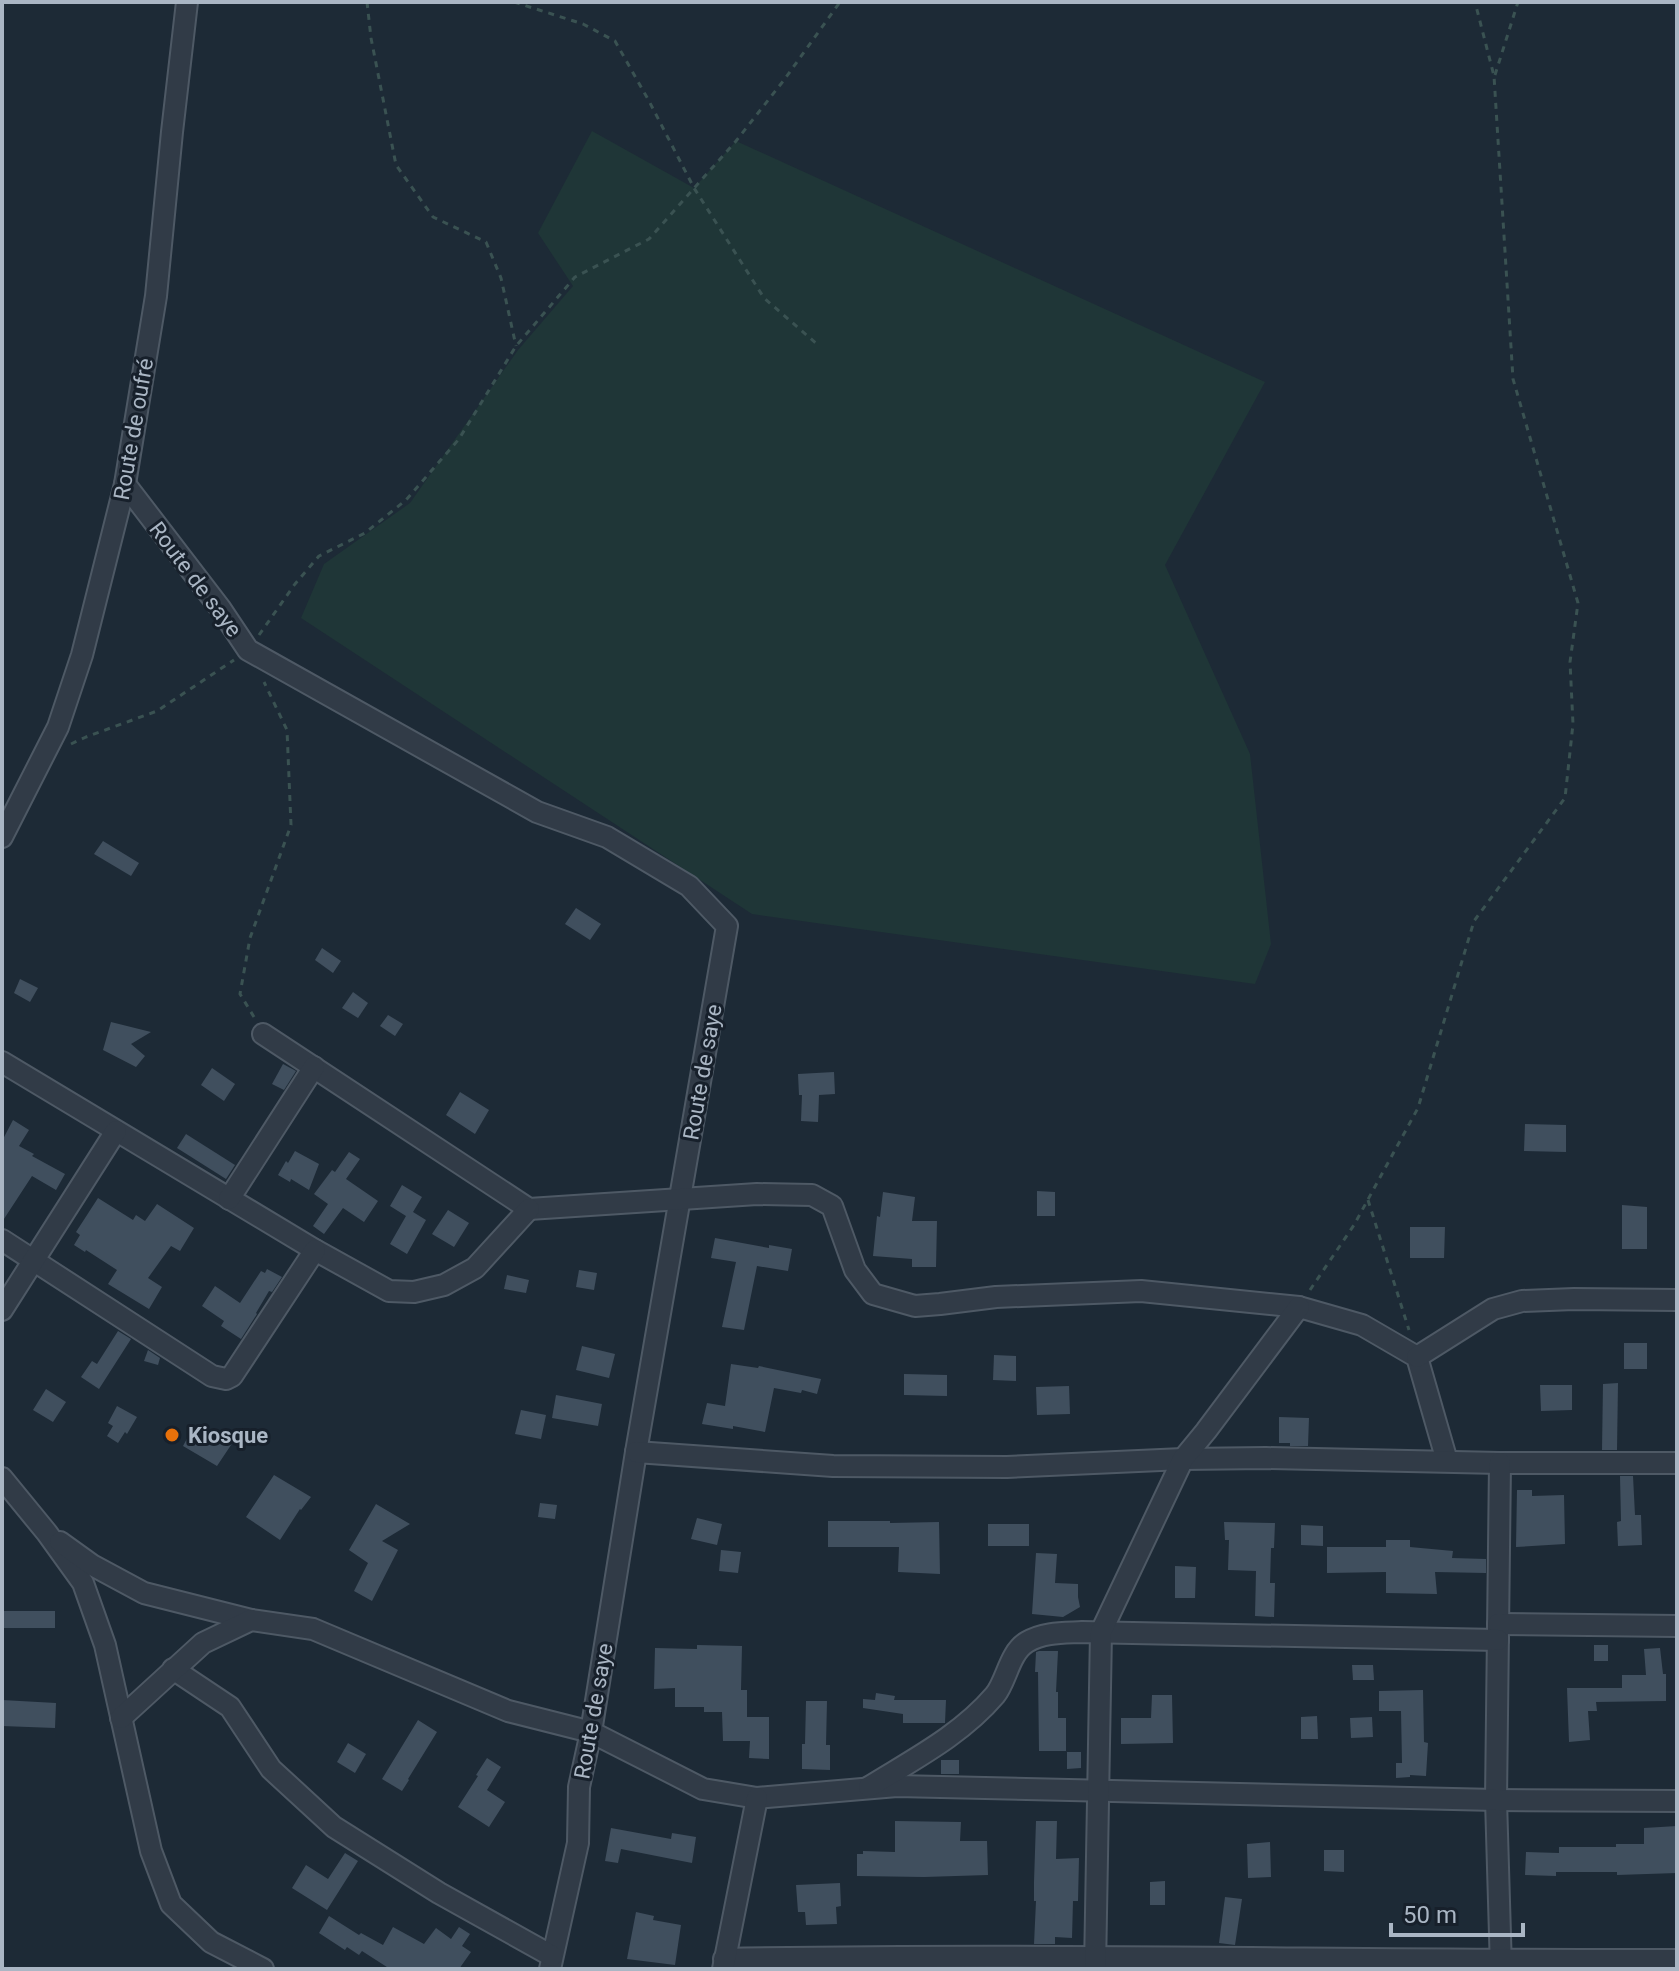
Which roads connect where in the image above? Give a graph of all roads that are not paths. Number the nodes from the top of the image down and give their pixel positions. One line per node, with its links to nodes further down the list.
1 (187, 2): 2 (street, Route de oufré)
2 (125, 484): 3 (street, Route de oufré); 8 (street, Route de saye)
3 (2, 837)
4 (263, 1034): 6 (street)
5 (2, 1062): 7 (street)
6 (314, 1067): 9 (street); 10 (street)
7 (116, 1131): 9 (street); 13 (street)
8 (680, 1198): 10 (street); 15 (street); 18 (street, Route de saye)
9 (229, 1199): 12 (street)
10 (529, 1209): 12 (street)
11 (2, 1240): 13 (street)
12 (315, 1250): 13 (street)
13 (34, 1260): 16 (street)
14 (1677, 1300): 17 (street)
15 (1299, 1307): 17 (street); 19 (street)
16 (2, 1310)
17 (1417, 1357): 20 (street)
18 (636, 1452): 19 (street); 31 (street, Route de saye)
19 (1183, 1459): 20 (street); 27 (street)
20 (1447, 1461): 21 (street)
21 (1500, 1463): 22 (street); 28 (street)
22 (1677, 1463)
23 (2, 1478): 24 (street)
24 (47, 1533): 25 (street); 30 (street)
25 (251, 1620): 29 (street); 31 (street)
26 (1677, 1626): 28 (street)
27 (1101, 1632): 28 (street); 32 (street); 33 (street)
28 (1498, 1632): 35 (street)
29 (173, 1669): 30 (street); 38 (street)
30 (121, 1718): 42 (street)
31 (591, 1732): 34 (street); 38 (street, Route de saye)
32 (866, 1788): 33 (street); 34 (street)
33 (1097, 1791): 35 (street); 39 (street)
34 (757, 1798): 40 (street)
35 (1496, 1800): 36 (street); 41 (street)
36 (1677, 1801)
37 (1677, 1960): 41 (street)
38 (551, 1963)
39 (1095, 1963): 40 (street); 41 (street)
40 (724, 1964)
41 (1501, 1965)
42 (263, 1969)

